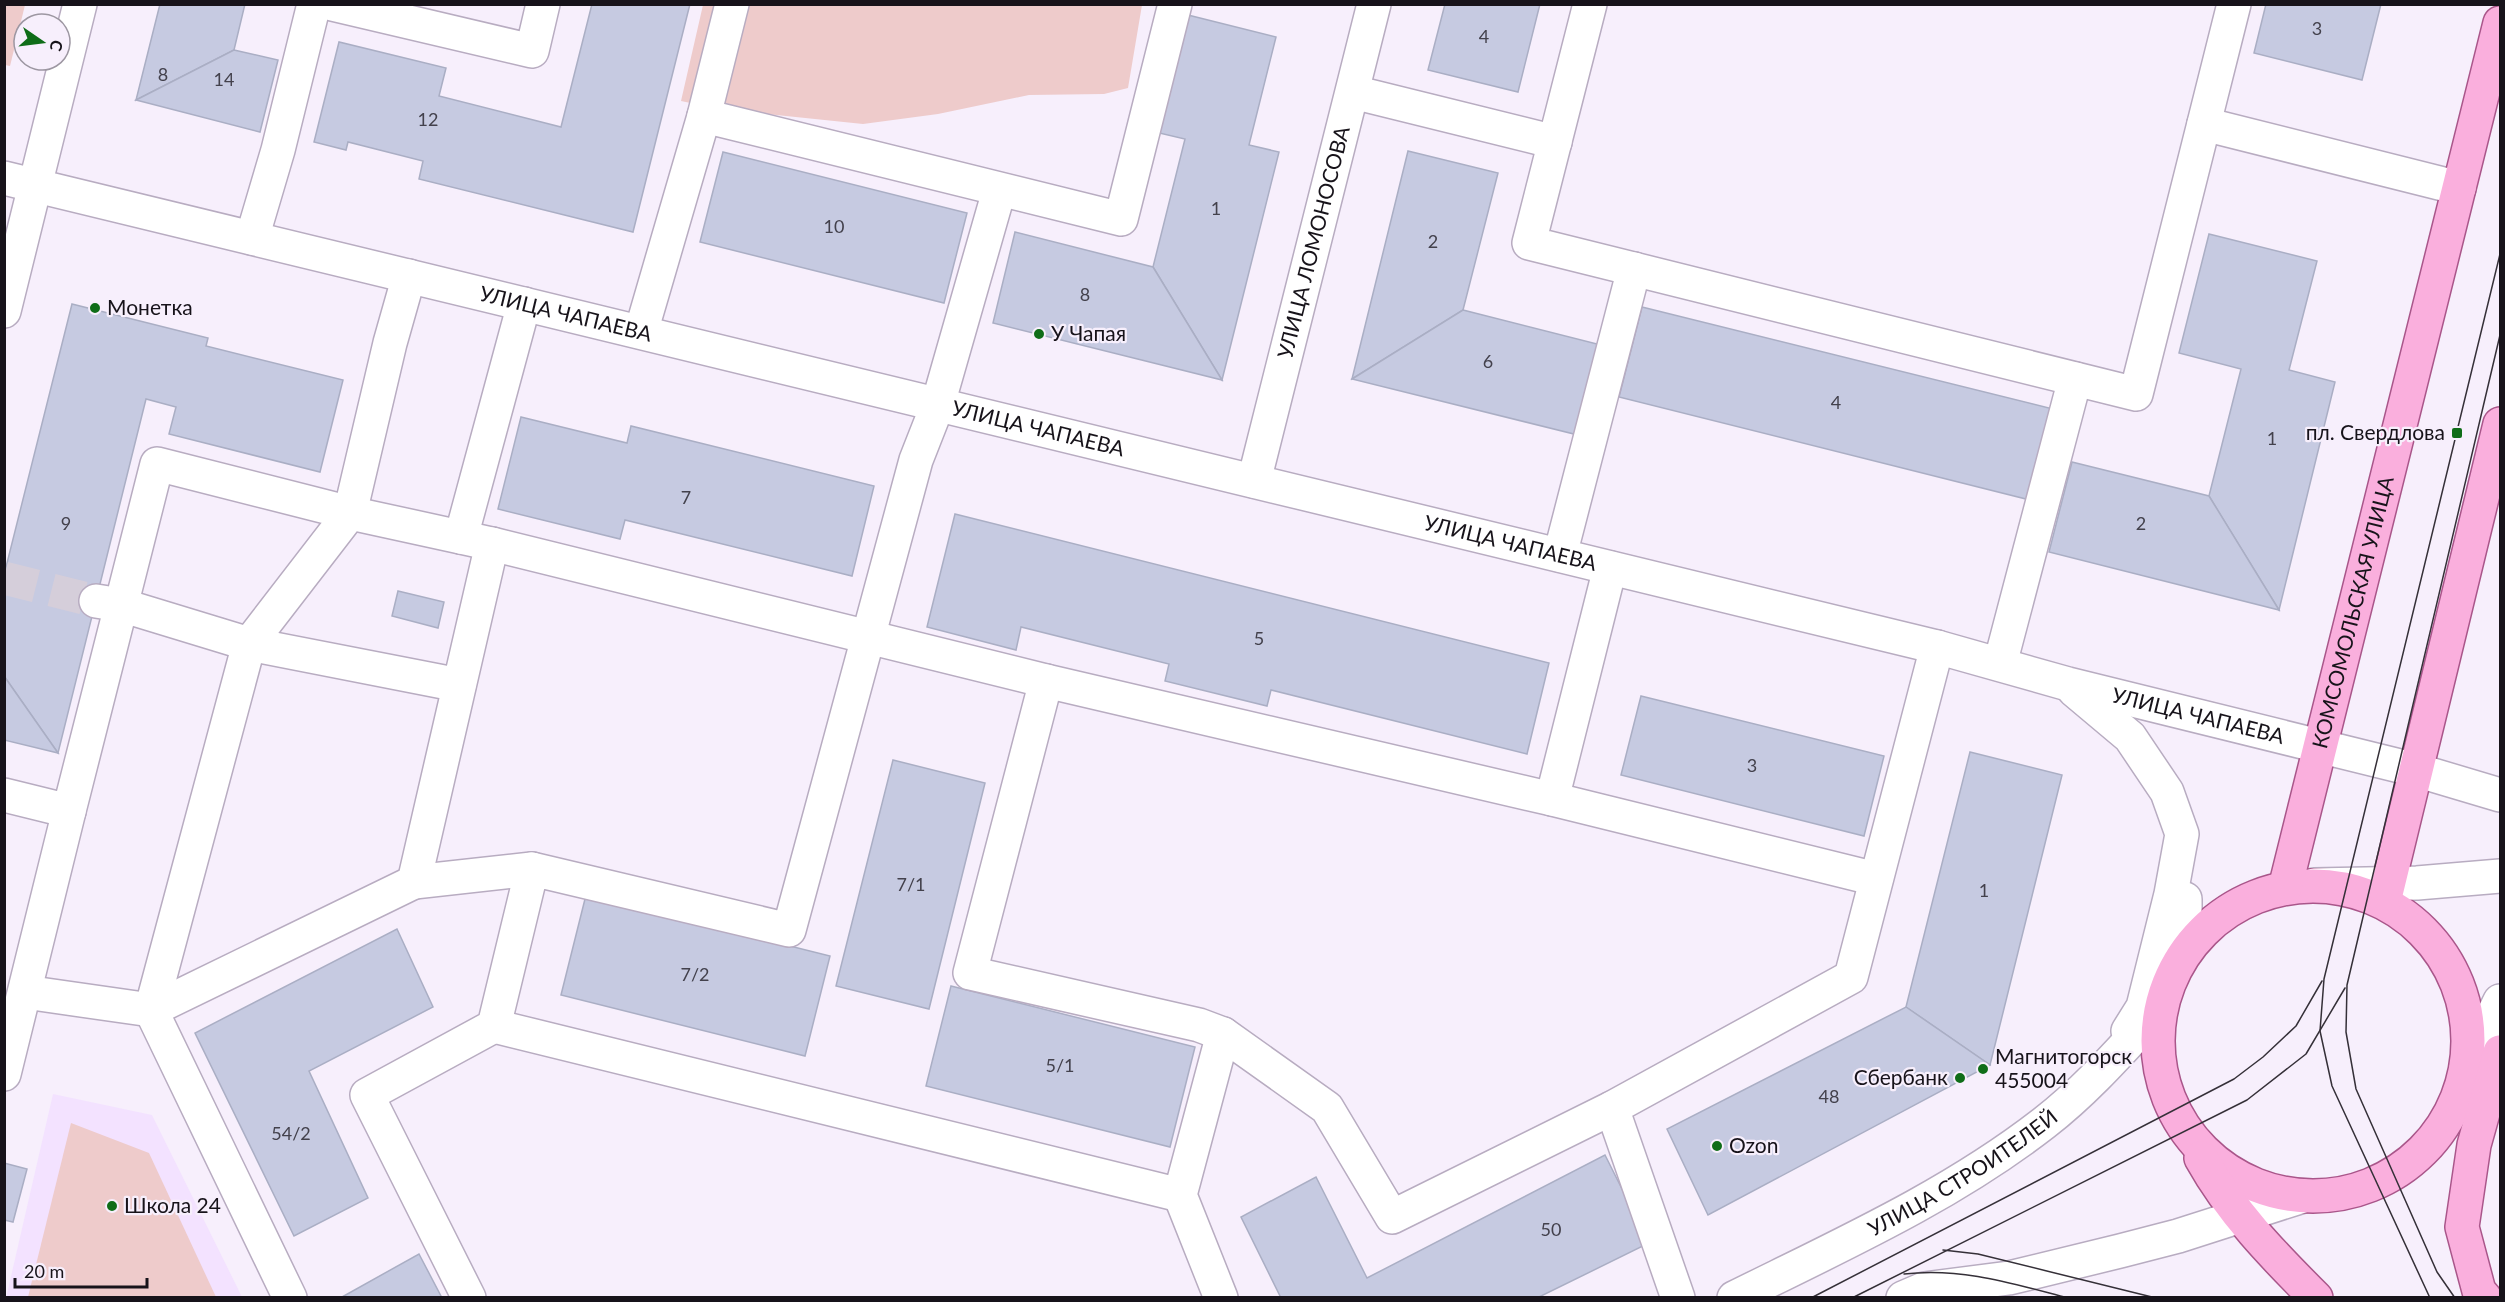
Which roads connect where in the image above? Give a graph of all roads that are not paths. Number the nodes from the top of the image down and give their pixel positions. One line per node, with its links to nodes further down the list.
1 (80, 4): 15 (street)
2 (314, 4): 18 (street)
3 (332, 4): 4 (street)
4 (543, 4)
5 (732, 4): 12 (street)
6 (1174, 4): 17 (street)
7 (1590, 4): 14 (street)
8 (2234, 4): 13 (street)
9 (1365, 6): 11 (street, УЛИЦА ЛОМОНОСОВА)
10 (2500, 23): 16 (main road, КОМСОМОЛЬСКАЯ УЛИЦА)
11 (1353, 92): 14 (street); 27 (street, УЛИЦА ЛОМОНОСОВА)
12 (704, 116): 17 (street); 23 (street)
13 (2204, 124): 16 (street); 24 (street)
14 (1555, 142): 19 (street)
15 (20, 181): 18 (street, УЛИЦА ЧАПАЕВА); 22 (street)
16 (2459, 188): 40 (main road, КОМСОМОЛЬСКАЯ УЛИЦА)
17 (999, 191): 25 (street)
18 (252, 238): 20 (street, УЛИЦА ЧАПАЕВА)
19 (1634, 269): 24 (street); 30 (street)
20 (409, 276): 21 (street, УЛИЦА ЧАПАЕВА); 28 (street)
21 (524, 304): 23 (street, УЛИЦА ЧАПАЕВА); 29 (street)
22 (4, 311)
23 (641, 332): 25 (street, УЛИЦА ЧАПАЕВА)
24 (2075, 379): 36 (street)
25 (938, 404): 27 (street, УЛИЦА ЧАПАЕВА); 33 (street)
26 (2500, 424): 41 (main road)
27 (1254, 481): 30 (street, УЛИЦА ЧАПАЕВА)
28 (350, 513): 29 (street); 32 (street); 34 (street)
29 (477, 540): 33 (street); 39 (street)
30 (1560, 555): 31 (street, УЛИЦА ЧАПАЕВА)
31 (1610, 568): 35 (street, УЛИЦА ЧАПАЕВА); 44 (street)
32 (109, 603): 34 (street); 45 (street)
33 (869, 636): 37 (street); 47 (street)
34 (249, 644): 39 (street); 57 (street)
35 (1937, 647): 36 (street, УЛИЦА ЧАПАЕВА); 49 (street)
36 (2000, 664): 38 (street, УЛИЦА ЧАПАЕВА)
37 (1046, 681): 44 (street); 59 (street)
38 (2068, 684): 40 (street, УЛИЦА ЧАПАЕВА); 46 (street, УЛИЦА ЧАПАЕВА)
39 (459, 685): 50 (street)
40 (2320, 746): 41 (street, УЛИЦА ЧАПАЕВА); 51 (main road, КОМСОМОЛЬСКАЯ УЛИЦА)
41 (2416, 770): 43 (street, УЛИЦА ЧАПАЕВА); 52 (main road)
42 (4, 795): 45 (street)
43 (2500, 795)
44 (1552, 799): 49 (street)
45 (69, 811): 54 (street)
46 (2182, 834): 53 (street, УЛИЦА ЧАПАЕВА); 61 (street)
47 (532, 869): 50 (street); 58 (street)
48 (2500, 876): 52 (street)
49 (1876, 879): 64 (street)
50 (414, 882): 57 (street)
51 (2300, 886): 52 (main road); 53 (main road)
52 (2386, 893): 62 (main road)
53 (2180, 960): 56 (main road)
54 (25, 992): 57 (street); 63 (street)
55 (2500, 1001): 62 (street)
56 (2162, 1007): 61 (street, УЛИЦА СТРОИТЕЛЕЙ); 66 (main road)
57 (151, 1010): 72 (street)
58 (494, 1026): 67 (street); 73 (street)
59 (1223, 1034): 64 (street); 67 (street)
60 (2500, 1051): 70 (main road)
61 (2109, 1064): 76 (street, УЛИЦА СТРОИТЕЛЕЙ)
62 (2466, 1069): 65 (main road)
63 (4, 1074)
64 (1612, 1108): 75 (street)
65 (2451, 1112): 68 (main road); 70 (main road)
66 (2189, 1135): 68 (main road); 69 (main road)
67 (1180, 1195): 74 (street)
68 (2302, 1196): 69 (street)
69 (2240, 1216): 71 (street); 78 (main road)
70 (2462, 1227): 79 (main road)
71 (1914, 1293): 77 (street)
72 (290, 1298)
73 (469, 1298)
74 (1221, 1298)
75 (1678, 1298)
76 (1734, 1298)
77 (1960, 1298)
78 (2316, 1298)
79 (2484, 1298)

